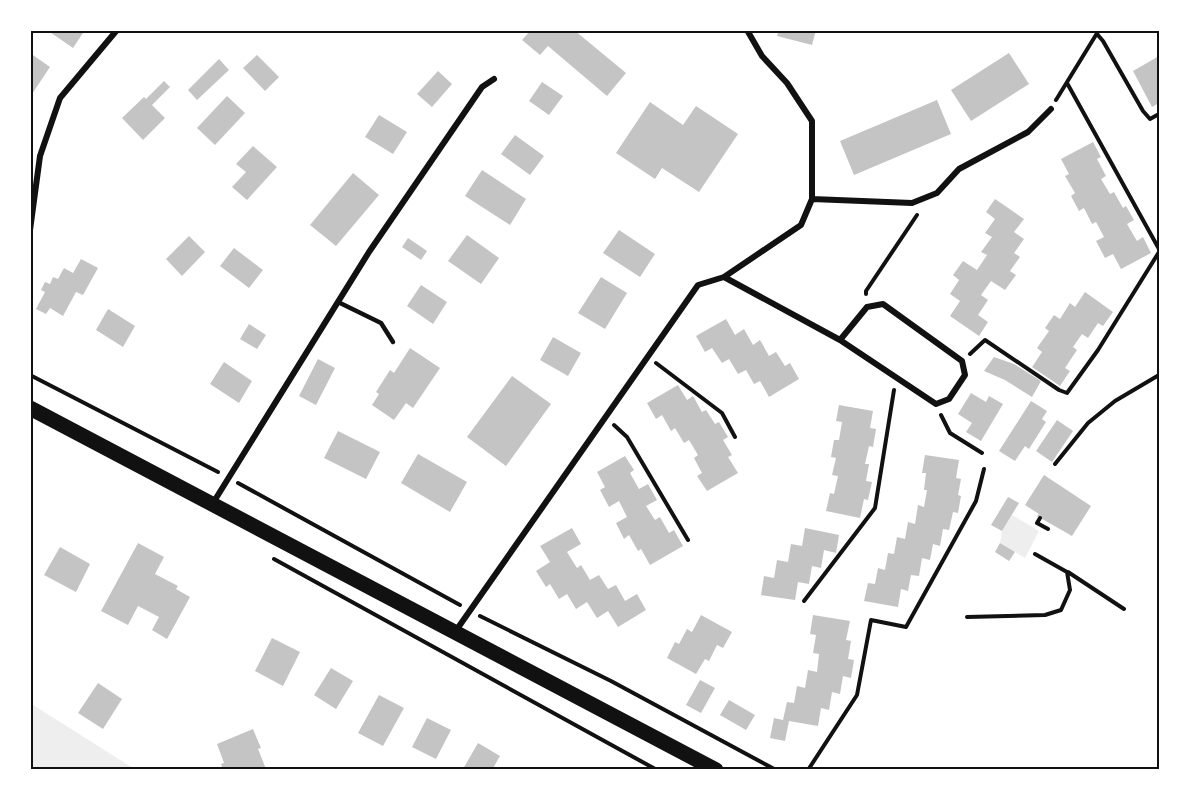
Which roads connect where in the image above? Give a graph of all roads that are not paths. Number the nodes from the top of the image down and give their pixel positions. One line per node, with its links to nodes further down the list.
1 (117, 30): 6 (street)
2 (747, 30): 5 (street)
3 (494, 79): 8 (street)
4 (1051, 109): 5 (street)
5 (812, 199): 7 (street)
6 (30, 230)
7 (724, 277): 9 (street); 13 (street)
8 (338, 302): 10 (lane); 12 (street)
9 (840, 340): 9 (street)
10 (393, 342)
11 (30, 408): 12 (main road)
12 (213, 505): 13 (main road)
13 (454, 632): 14 (main road)
14 (716, 770)

